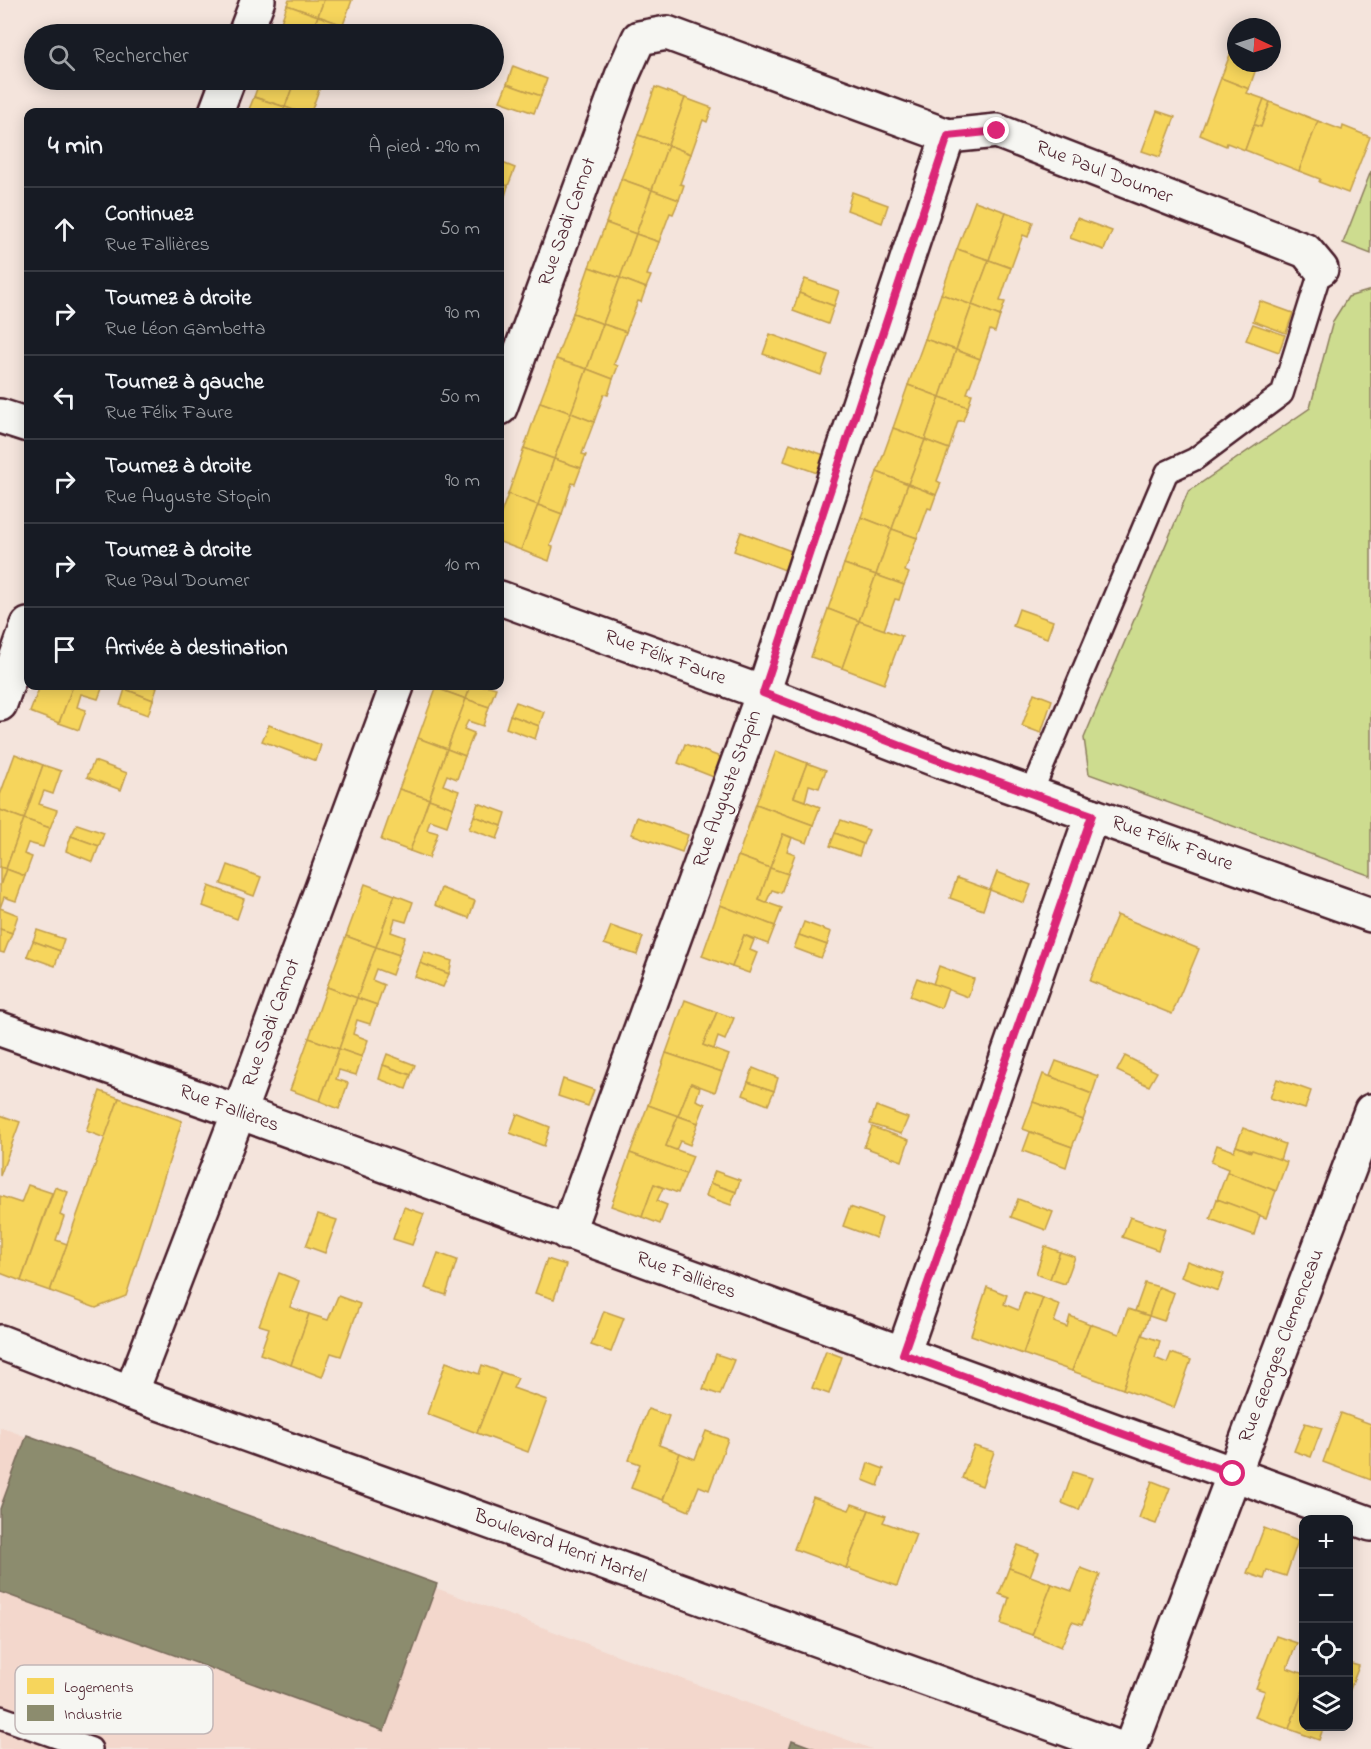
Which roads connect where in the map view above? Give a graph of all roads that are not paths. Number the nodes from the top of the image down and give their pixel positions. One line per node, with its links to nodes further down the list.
1 (258, 0): 2 (street)
2 (249, 24)
3 (639, 38): 6 (street, Rue Paul Doumer); 8 (street, Rue Sadi Carnot)
4 (224, 90): 5 (street)
5 (218, 108)
6 (948, 136): 7 (street, Rue Paul Doumer); 14 (street, Rue Auguste Stopin)
7 (1321, 269): 16 (lane)
8 (504, 397)
9 (0, 416): 10 (street)
10 (24, 425)
11 (504, 599): 14 (street, Rue Félix Faure)
12 (24, 636): 15 (street)
13 (396, 690): 21 (street, Rue Sadi Carnot)
14 (763, 693): 16 (street, Rue Félix Faure); 22 (street, Rue Auguste Stopin)
15 (0, 704)
16 (1031, 794): 17 (street, Rue Félix Faure)
17 (1092, 815): 18 (street, Rue Félix Faure); 24 (street)
18 (1371, 915)
19 (0, 1029): 21 (street, Rue Fallières)
20 (1371, 1111): 26 (street, Rue Georges Clemenceau)
21 (239, 1112): 22 (street, Rue Fallières); 25 (street, Rue Sadi Carnot)
22 (567, 1233): 24 (street, Rue Fallières)
23 (0, 1342): 25 (street, Boulevard Henri Martel)
24 (903, 1354): 26 (street, Rue Fallières)
25 (131, 1393): 32 (street, Boulevard Henri Martel)
26 (1233, 1474): 27 (street, Rue Fallières); 33 (street, Rue Georges Clemenceau)
27 (1371, 1524)
28 (0, 1717): 29 (lane)
29 (15, 1722)
30 (48, 1734): 31 (lane)
31 (91, 1749)
32 (1122, 1749)
33 (1130, 1749)

